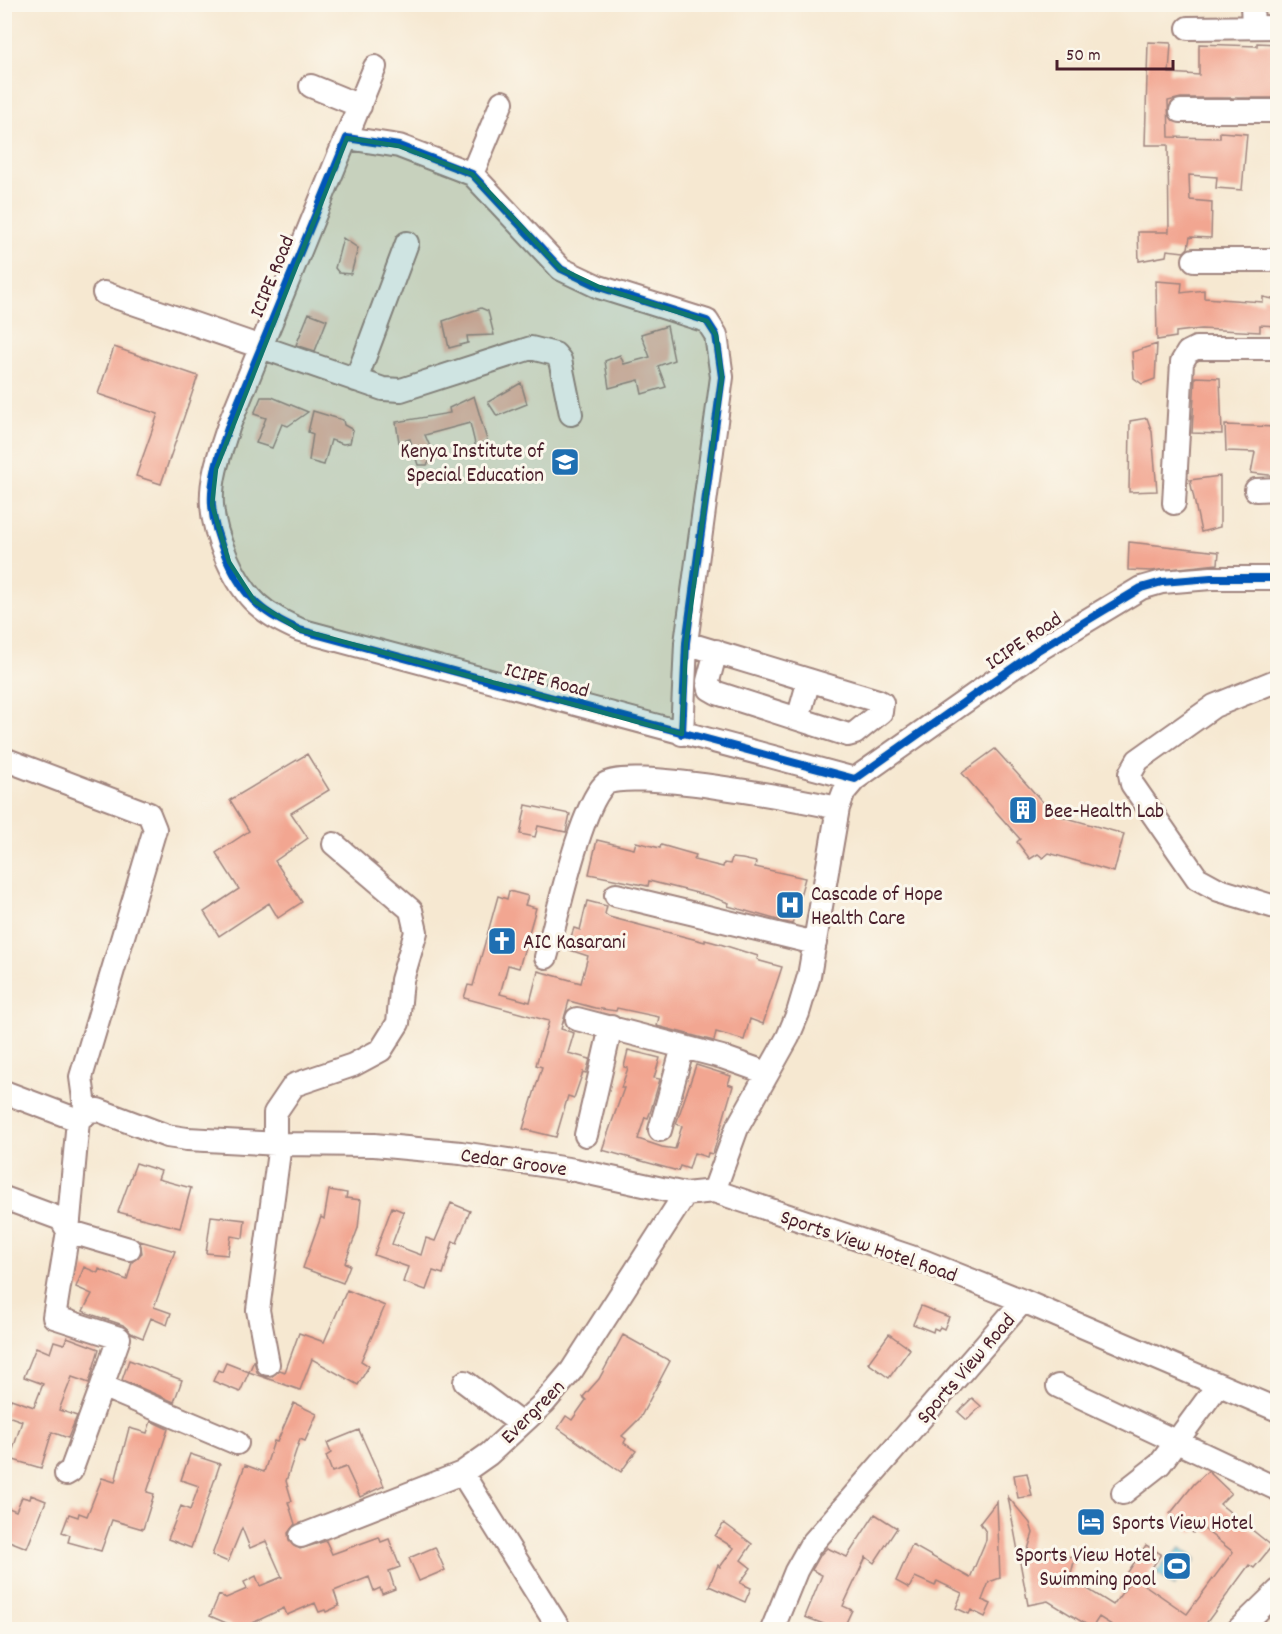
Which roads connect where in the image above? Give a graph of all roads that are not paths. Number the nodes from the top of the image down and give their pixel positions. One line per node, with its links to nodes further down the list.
1 (1252, 4): 2 (street)
2 (1253, 27): 3 (street); 4 (street)
3 (1278, 27)
4 (1188, 28)
5 (375, 68): 8 (street, ICIPE Road)
6 (311, 86): 8 (street)
7 (502, 102): 12 (street)
8 (360, 106): 11 (street, ICIPE Road)
9 (1180, 111): 10 (street)
10 (1278, 111)
11 (347, 138): 12 (street); 17 (street, ICIPE Road)
12 (472, 174): 23 (street)
13 (407, 243): 19 (street)
14 (1278, 260): 15 (street)
15 (1194, 261)
16 (104, 293): 17 (street)
17 (261, 348): 19 (street); 28 (street, ICIPE Road)
18 (1278, 348): 21 (street)
19 (356, 380): 20 (street)
20 (571, 414)
21 (1174, 503)
22 (1278, 578): 30 (street, ICIPE Road)
23 (686, 643): 24 (street); 28 (street)
24 (716, 651): 25 (street); 27 (street)
25 (809, 680): 27 (street); 27 (street)
26 (1278, 680): 34 (street)
27 (798, 719)
28 (682, 734): 30 (street, ICIPE Road)
29 (4, 759): 42 (street)
30 (855, 779): 31 (street)
31 (838, 808): 35 (street); 36 (street)
32 (334, 844): 45 (street)
33 (616, 895): 35 (street)
34 (1278, 908)
35 (814, 943): 40 (street)
36 (546, 957)
37 (577, 1019): 38 (street)
38 (611, 1027): 39 (street); 44 (street)
39 (683, 1047): 40 (street); 43 (street)
40 (766, 1073): 46 (street)
41 (4, 1092): 42 (street, Cedar Groove)
42 (82, 1117): 45 (street, Cedar Groove); 49 (street)
43 (660, 1130)
44 (586, 1135)
45 (277, 1144): 47 (street, Cedar Groove); 52 (street)
46 (714, 1191): 47 (street, Cedar Groove); 51 (street, Sports View Hotel Road)
47 (685, 1194): 58 (street, Evergreen)
48 (4, 1198): 49 (street)
49 (68, 1231): 50 (street); 55 (street)
50 (129, 1249)
51 (1023, 1301): 54 (street, Sports View Road); 67 (street, Sports View Road)
52 (268, 1364)
53 (465, 1383): 58 (street)
54 (1218, 1385): 57 (street, Sports View Road); 59 (street)
55 (102, 1386): 60 (street); 62 (street)
56 (1058, 1386): 59 (street)
57 (1278, 1410)
58 (521, 1424): 61 (street, Evergreen)
59 (1178, 1442): 63 (street); 64 (street)
60 (237, 1443)
61 (462, 1473): 65 (street, Evergreen); 68 (street)
62 (66, 1474)
63 (1275, 1488)
64 (1124, 1493)
65 (301, 1536)
66 (1278, 1591): 69 (street)
67 (778, 1627)
68 (560, 1629)
69 (1238, 1629)

